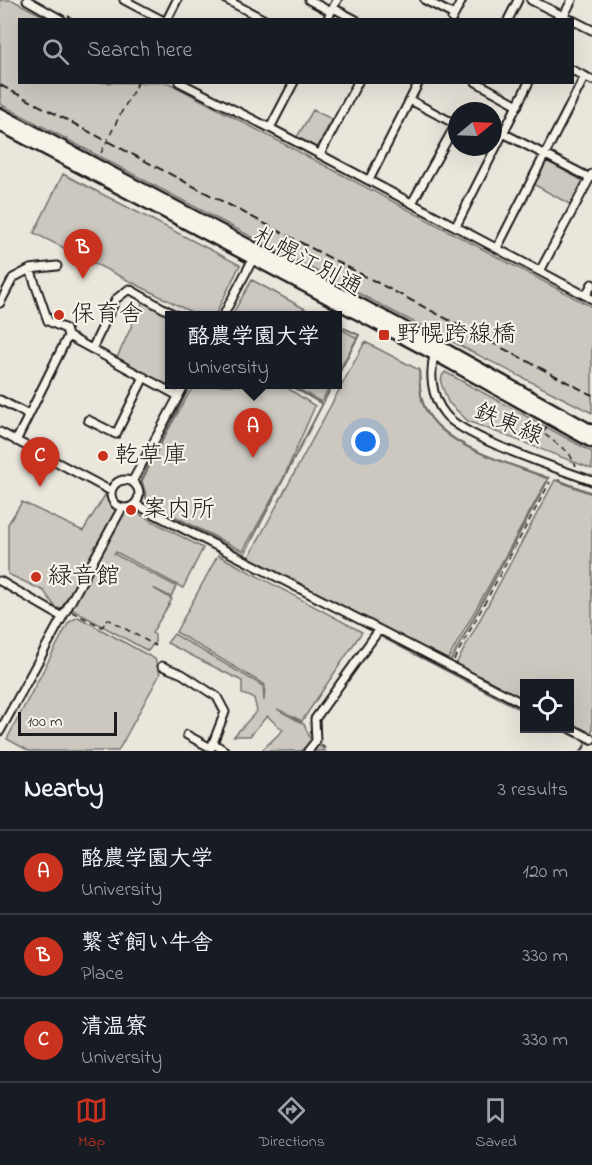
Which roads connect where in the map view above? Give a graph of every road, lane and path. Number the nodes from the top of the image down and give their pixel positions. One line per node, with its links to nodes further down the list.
1 (27, 0): 15 (street)
2 (124, 0): 16 (street)
3 (177, 0): 17 (street)
4 (227, 0): 12 (street)
5 (309, 0): 13 (street)
6 (337, 0): 13 (street)
7 (425, 0): 14 (street)
8 (462, 0): 14 (street)
9 (518, 0): 20 (street)
10 (531, 0): 21 (street)
11 (572, 0): 22 (street)
12 (240, 3): 18 (street)
13 (330, 13): 19 (street)
14 (453, 17)
15 (58, 18)
16 (158, 18)
17 (168, 18)
18 (262, 18)
19 (349, 18)
20 (509, 18)
21 (565, 18)
22 (567, 18)
23 (574, 22): 24 (street)
24 (592, 30)
25 (574, 70): 26 (street)
26 (589, 78): 43 (street)
27 (137, 84): 45 (path, bridge)
28 (183, 84): 39 (street)
29 (290, 84): 39 (street)
30 (357, 84): 42 (street)
31 (418, 84): 34 (street)
32 (481, 84): 35 (street)
33 (529, 84): 35 (street)
34 (410, 100): 37 (street); 47 (street)
35 (518, 105): 40 (street)
36 (0, 114): 51 (highway, 札幌江別通)
37 (448, 119)
38 (0, 125): 51 (highway, 札幌江別通)
39 (270, 128): 42 (street)
40 (503, 133): 43 (street)
41 (448, 140): 48 (street)
42 (320, 154): 47 (street)
43 (546, 155): 46 (street); 50 (street)
44 (489, 156): 49 (street)
45 (99, 157)
46 (591, 176): 54 (street)
47 (369, 180): 48 (street)
48 (412, 203): 49 (street)
49 (456, 226): 50 (street)
50 (497, 248): 54 (street)
51 (256, 254): 59 (street); 62 (highway, 札幌江別通)
52 (57, 266): 53 (street)
53 (30, 269): 57 (street); 60 (street)
54 (540, 271): 56 (street)
55 (592, 284): 56 (street)
56 (589, 297)
57 (0, 303)
58 (170, 311): 61 (street)
59 (225, 311)
60 (68, 336): 61 (street); 69 (street)
61 (92, 349): 63 (street)
62 (435, 350): 72 (highway, 札幌江別通); 75 (highway, 札幌江別通); 79 (street, 鉄東線)
63 (144, 377): 64 (street); 70 (street)
64 (165, 389)
65 (165, 389): 67 (street)
66 (182, 389): 67 (street)
67 (178, 396): 77 (street)
68 (0, 400): 69 (street)
69 (29, 415): 74 (street)
70 (88, 420)
71 (548, 423): 76 (path)
72 (592, 431)
73 (0, 432): 74 (street)
74 (16, 441): 80 (street)
75 (592, 442)
76 (576, 466)
77 (132, 482): 80 (street); 81 (street)
78 (550, 482): 89 (path)
79 (592, 482)
80 (111, 491): 82 (street)
81 (135, 504): 82 (street); 86 (street)
82 (122, 508): 84 (street)
83 (0, 581): 85 (street)
84 (67, 609): 85 (street); 87 (path)
85 (62, 617): 91 (street)
86 (379, 630): 89 (street); 95 (street)
87 (156, 646)
88 (162, 666): 96 (street)
89 (450, 666): 90 (street)
90 (520, 701)
91 (0, 730)
92 (574, 730): 94 (street)
93 (187, 735): 96 (street)
94 (591, 739): 100 (path)
95 (316, 741): 98 (street); 99 (path)
96 (213, 742): 97 (street)
97 (225, 751)
98 (308, 751)
99 (328, 751)
100 (582, 751)

